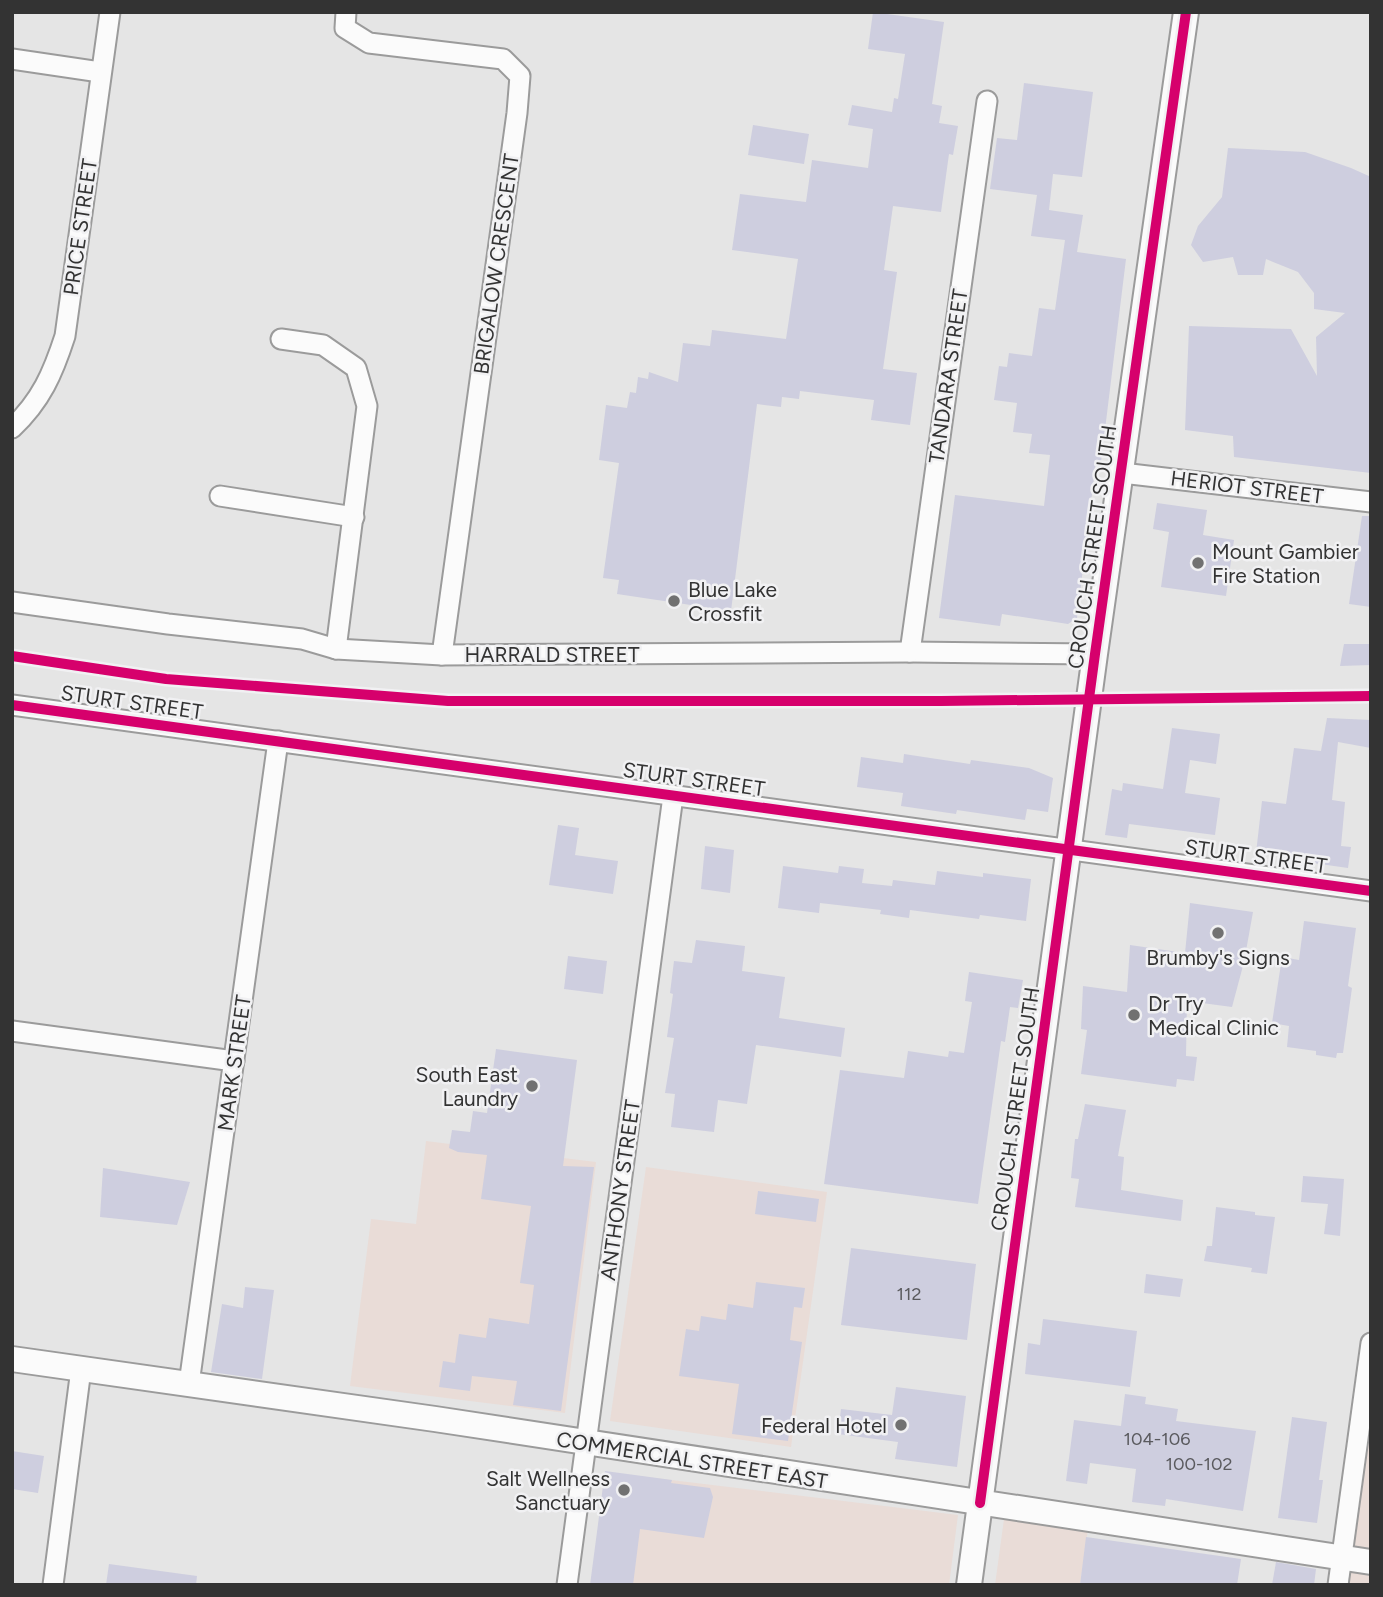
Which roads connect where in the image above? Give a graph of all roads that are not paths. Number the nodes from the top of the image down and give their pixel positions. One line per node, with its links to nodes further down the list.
1 (110, 12): 5 (street, PRICE STREET)
2 (346, 12): 17 (street, BRIGALOW CRESCENT)
3 (1186, 12): 10 (street, CROUCH STREET SOUTH)
4 (12, 60): 5 (street)
5 (100, 72): 8 (street, PRICE STREET)
6 (987, 101): 16 (street, TANDARA STREET)
7 (281, 339): 13 (street)
8 (20, 409): 9 (street, PRICE STREET)
9 (12, 428)
10 (1122, 473): 12 (street, HERIOT STREET); 18 (street, CROUCH STREET SOUTH)
11 (220, 495): 13 (street)
12 (1371, 502)
13 (354, 517): 15 (street)
14 (12, 602): 15 (street, HARRALD STREET)
15 (336, 649): 17 (street, HARRALD STREET)
16 (910, 652): 17 (street, HARRALD STREET); 18 (street, HARRALD STREET)
17 (442, 654)
18 (1095, 654): 22 (street, CROUCH STREET SOUTH)
19 (12, 705): 20 (street, STURT STREET)
20 (278, 741): 21 (street, STURT STREET); 25 (street, MARK STREET)
21 (673, 796): 22 (street, STURT STREET); 30 (street, ANTHONY STREET)
22 (1070, 850): 23 (street, STURT STREET); 31 (street, CROUCH STREET SOUTH)
23 (1371, 891)
24 (12, 1031): 25 (street)
25 (234, 1061): 29 (street, MARK STREET)
26 (1371, 1343): 32 (street)
27 (12, 1359): 28 (street, COMMERCIAL STREET EAST)
28 (81, 1369): 29 (street, COMMERCIAL STREET EAST); 34 (street)
29 (189, 1384): 30 (street, COMMERCIAL STREET EAST)
30 (586, 1444): 31 (street, COMMERCIAL STREET EAST); 35 (street, ANTHONY STREET)
31 (980, 1503): 32 (street, COMMERCIAL STREET EAST); 36 (street, CROUCH STREET SOUTH)
32 (1342, 1558): 33 (street, COMMERCIAL STREET EAST); 37 (street)
33 (1371, 1562)
34 (53, 1585)
35 (567, 1585)
36 (969, 1585)
37 (1338, 1585)

